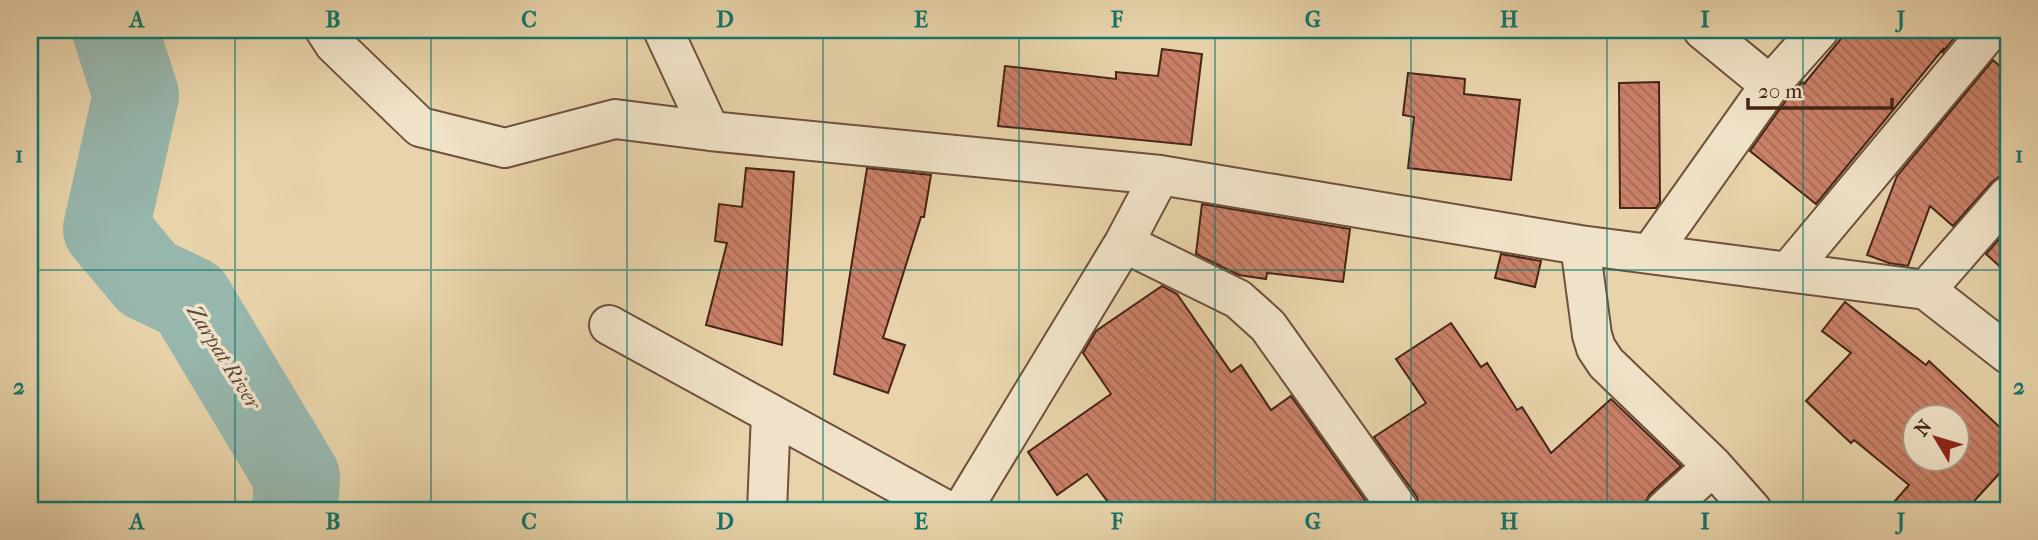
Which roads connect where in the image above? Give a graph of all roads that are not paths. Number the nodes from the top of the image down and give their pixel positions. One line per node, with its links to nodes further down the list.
1 (325, 30): 7 (street)
2 (663, 30): 7 (street)
3 (1703, 30): 6 (street)
4 (1819, 30): 6 (street)
5 (1990, 30): 13 (street)
6 (1770, 85): 12 (street)
7 (710, 131): 8 (street)
8 (1160, 175): 10 (street); 11 (street)
9 (2008, 196): 14 (street)
10 (1124, 243): 19 (street); 20 (street)
11 (1580, 245): 12 (street); 18 (street)
12 (1650, 254): 13 (street)
13 (1788, 272): 14 (street)
14 (1926, 290): 16 (street)
15 (609, 325): 17 (street)
16 (2008, 354)
17 (771, 414): 19 (street); 21 (street)
18 (1713, 466): 22 (street); 23 (street)
19 (965, 506)
20 (1393, 508)
21 (767, 510)
22 (1665, 510)
23 (1752, 510)

